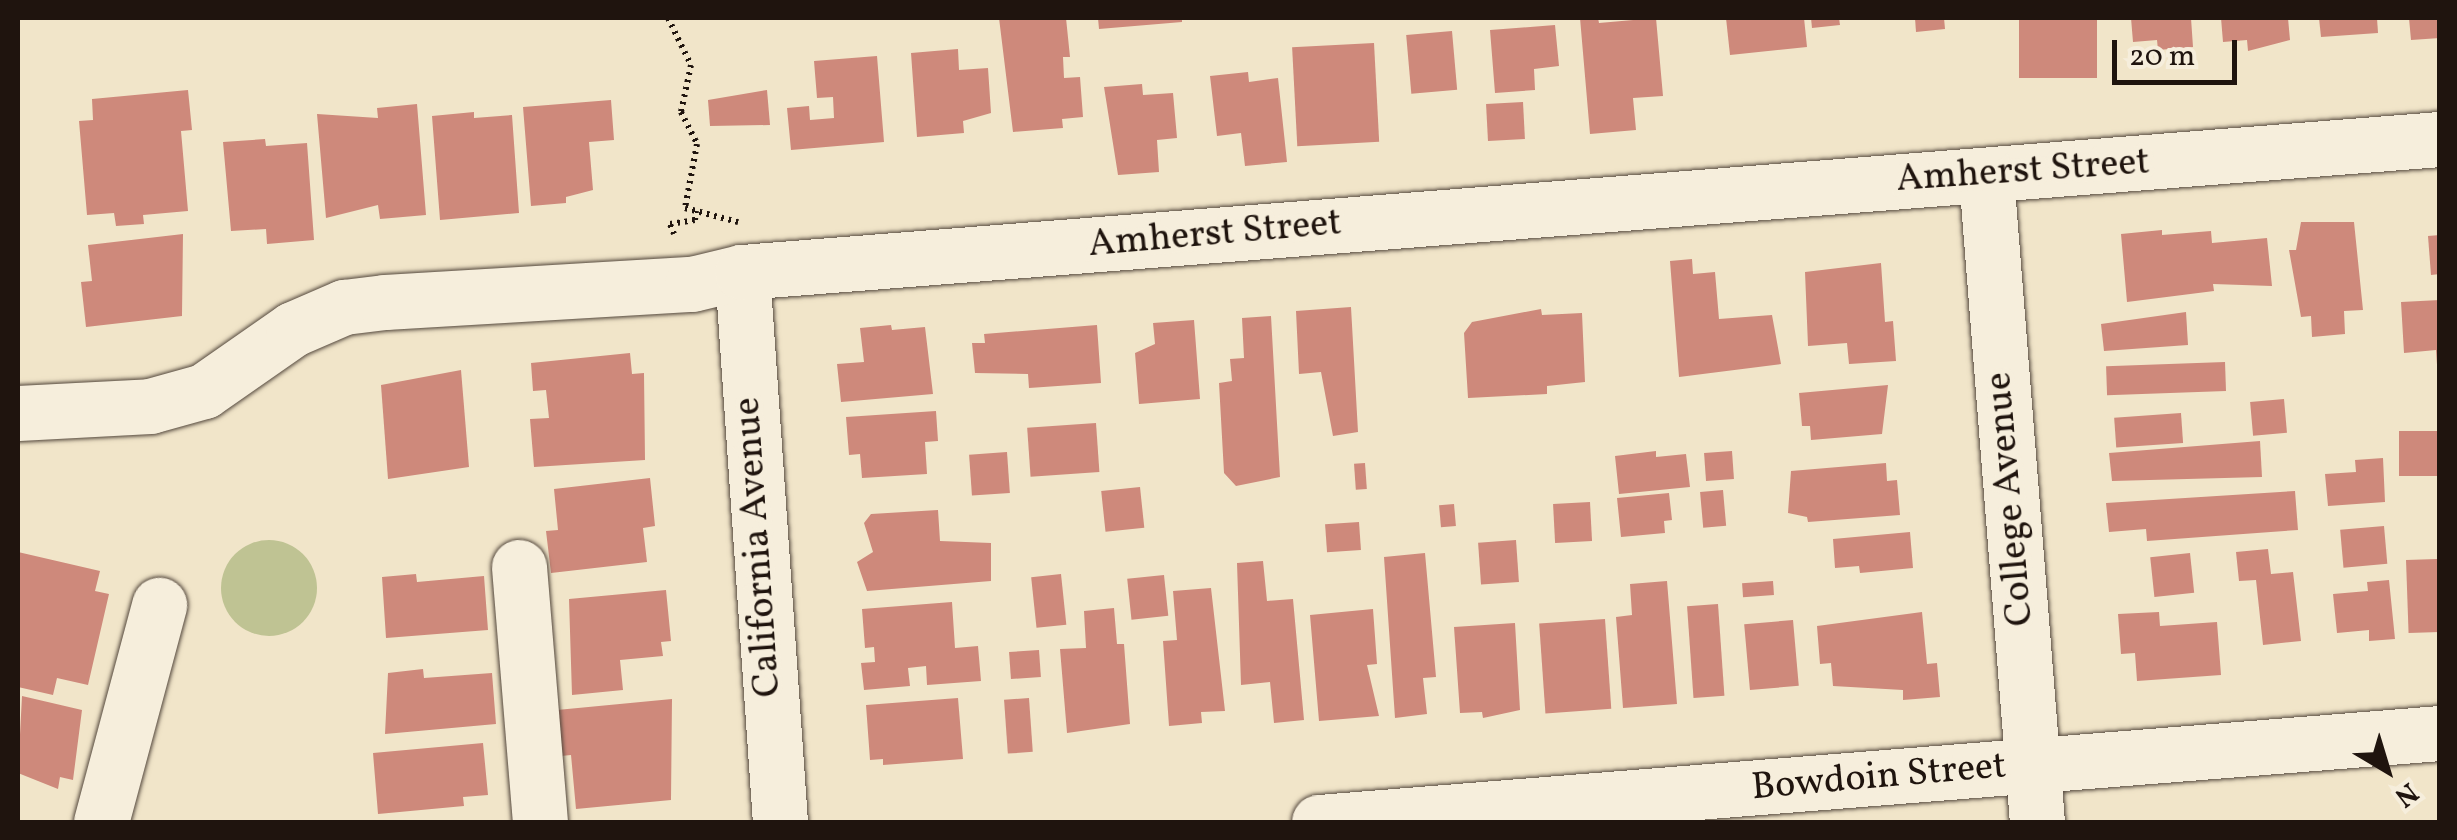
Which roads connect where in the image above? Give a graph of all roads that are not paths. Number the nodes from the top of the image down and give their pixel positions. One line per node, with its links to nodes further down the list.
1 (2440, 139): 2 (street, Amherst Street)
2 (1986, 176): 3 (street, Amherst Street); 8 (street, College Avenue)
3 (751, 272): 4 (street, Amherst Street); 11 (street, California Avenue)
4 (18, 413)
5 (519, 567): 10 (street)
6 (159, 605): 9 (street)
7 (2440, 733): 8 (street, Bowdoin Street)
8 (2033, 765): 12 (street, Bowdoin Street); 13 (street, College Avenue)
9 (101, 822)
10 (540, 822)
11 (780, 822)
12 (1319, 822)
13 (2037, 822)

